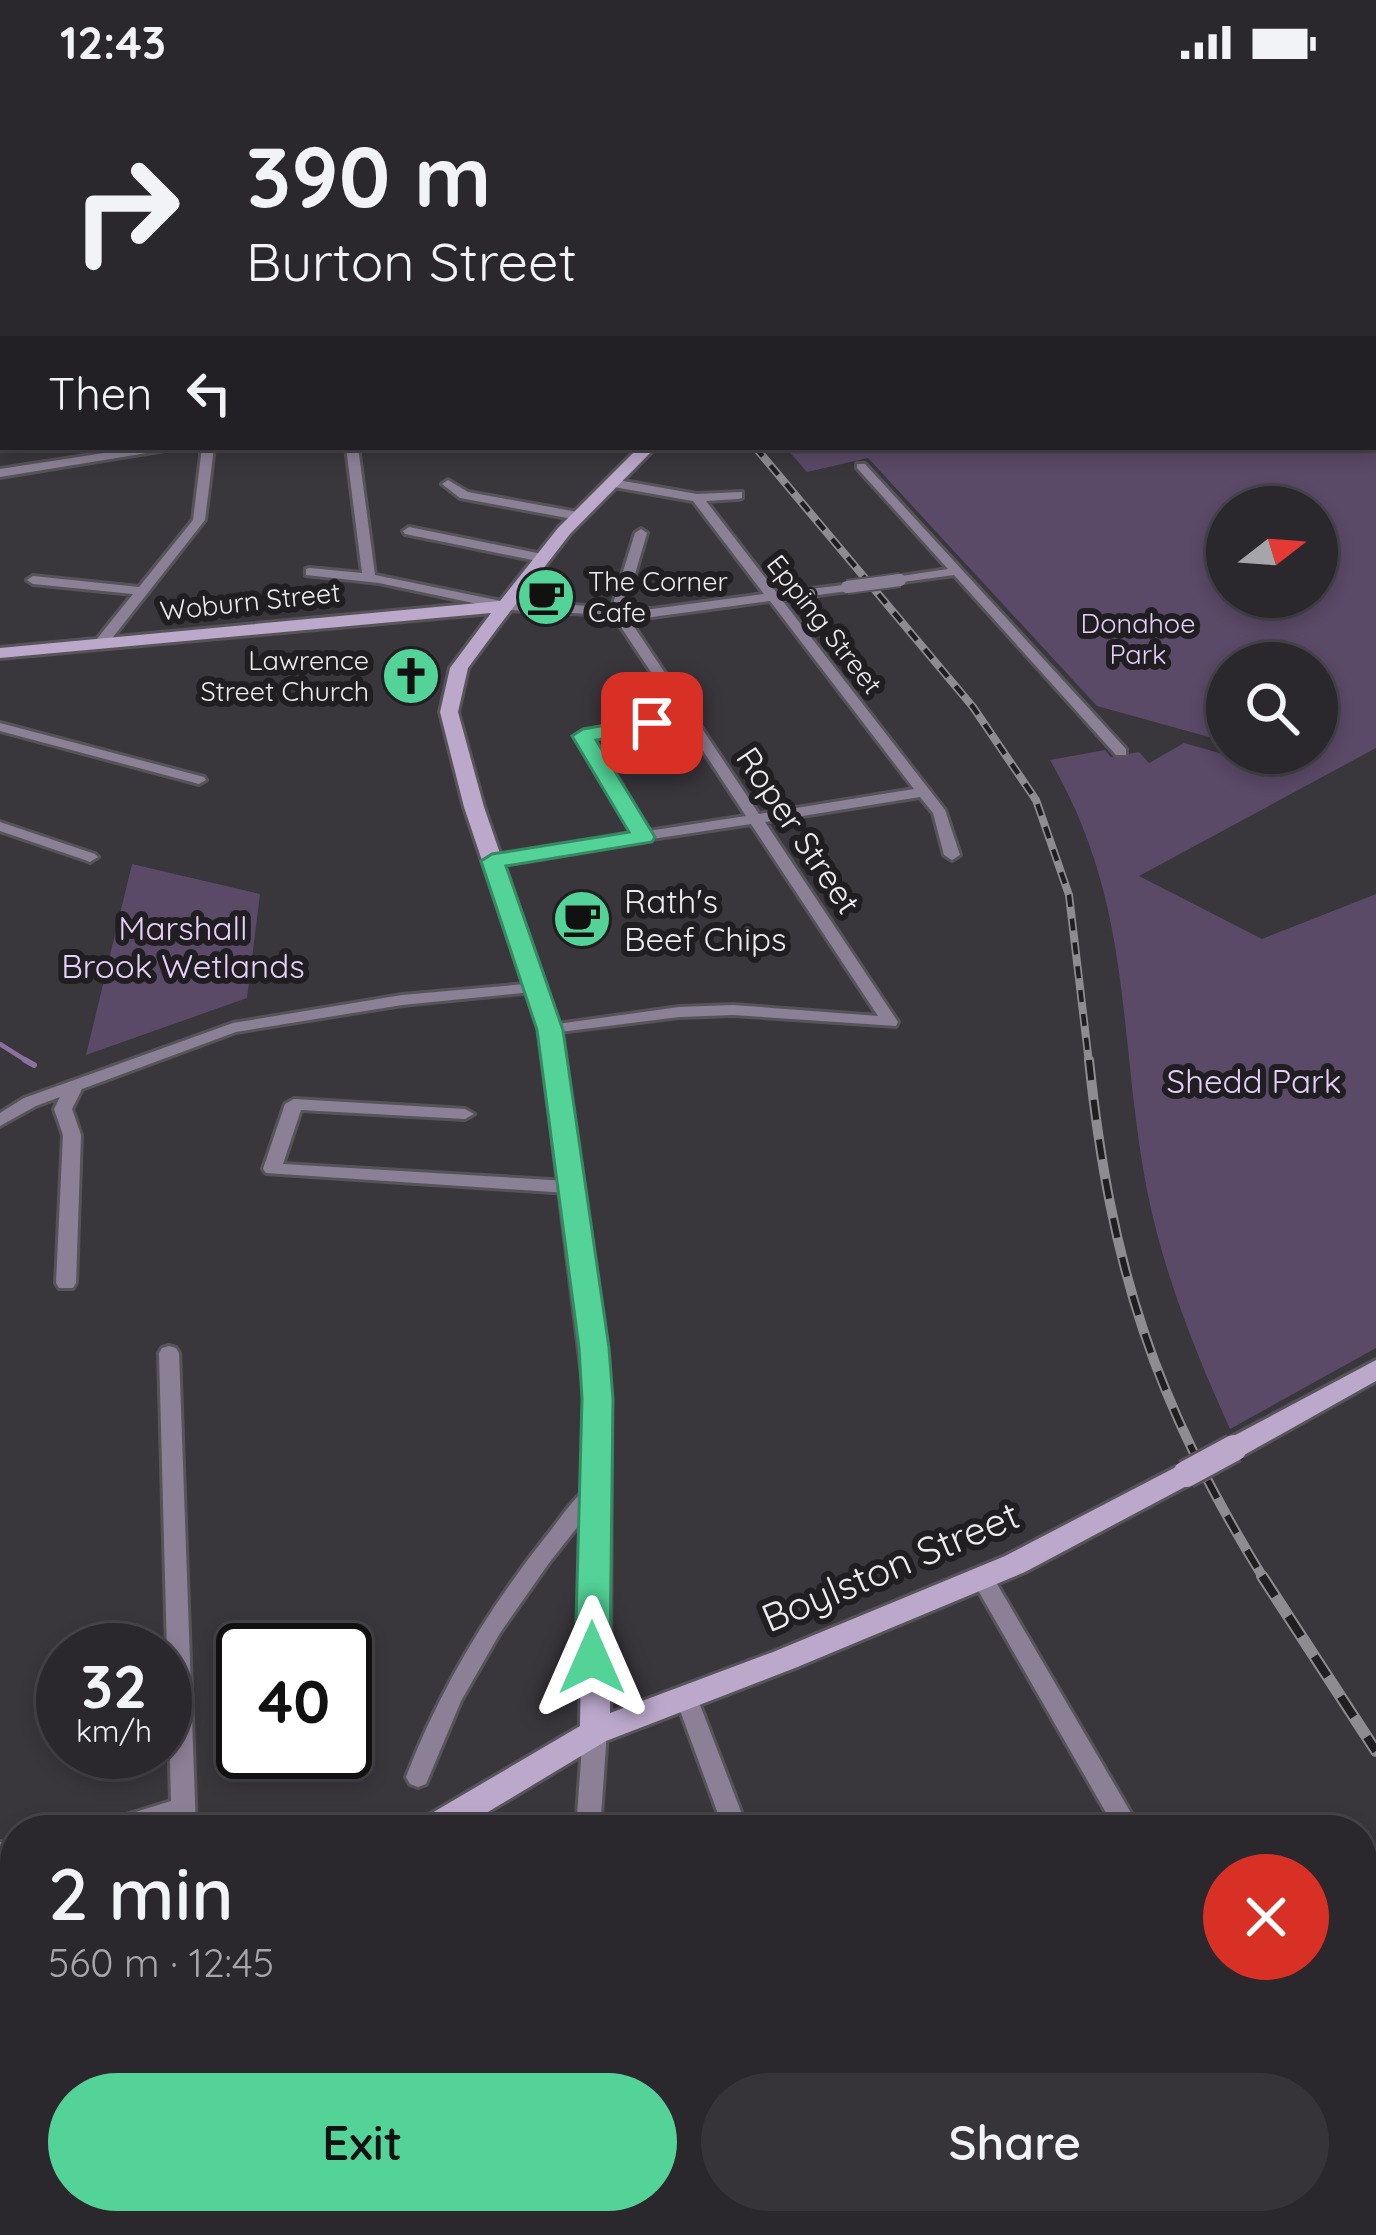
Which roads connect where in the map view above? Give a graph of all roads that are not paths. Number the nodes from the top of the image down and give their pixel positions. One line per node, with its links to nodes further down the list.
1 (147, 450): 6 (street)
2 (208, 450): 19 (street)
3 (352, 450): 17 (street)
4 (645, 450): 7 (main road)
5 (862, 466): 16 (street)
6 (2, 474)
7 (612, 483): 10 (street); 11 (main road)
8 (448, 484): 11 (street)
9 (738, 495): 10 (street)
10 (698, 498): 20 (street, Epping Street)
11 (578, 516): 14 (main road)
12 (409, 531): 14 (street)
13 (641, 533): 22 (street)
14 (542, 558): 21 (main road)
15 (310, 572): 17 (street)
16 (958, 572): 20 (street, bridge); 27 (street)
17 (369, 578): 21 (street)
18 (33, 580): 19 (street)
19 (140, 591): 23 (street)
20 (774, 598): 22 (street); 29 (street, Epping Street)
21 (506, 606): 22 (street); 23 (main road, Woburn Street); 35 (main road)
22 (617, 611): 25 (street, Roper Street)
23 (101, 643): 24 (main road, Woburn Street)
24 (0, 653)
25 (687, 717): 30 (street, Roper Street); 32 (street)
26 (0, 728): 28 (street)
27 (1121, 752)
28 (199, 780)
29 (923, 792): 30 (street); 33 (street, Epping Street)
30 (752, 819): 32 (street); 37 (street, Roper Street)
31 (0, 826): 34 (street)
32 (644, 837): 35 (street)
33 (952, 855)
34 (90, 857)
35 (492, 861): 36 (main road)
36 (537, 988): 37 (main road); 38 (street)
37 (550, 1030): 43 (main road)
38 (74, 1087): 40 (street); 44 (street)
39 (0, 1099): 40 (street)
40 (29, 1102): 42 (street)
41 (465, 1114): 43 (street)
42 (0, 1121)
43 (568, 1187): 47 (main road)
44 (65, 1282)
45 (170, 1353): 52 (street)
46 (1376, 1369): 48 (main road, Boylston Street, bridge)
47 (596, 1492): 50 (main road); 51 (street)
48 (982, 1578): 49 (main road, Boylston Street); 56 (street)
49 (686, 1697): 50 (main road, Boylston Street); 55 (street)
50 (595, 1732): 53 (main road, Boylston Street); 54 (street)
51 (418, 1778)
52 (184, 1815)
53 (456, 1815)
54 (590, 1815)
55 (730, 1815)
56 (1120, 1815)

